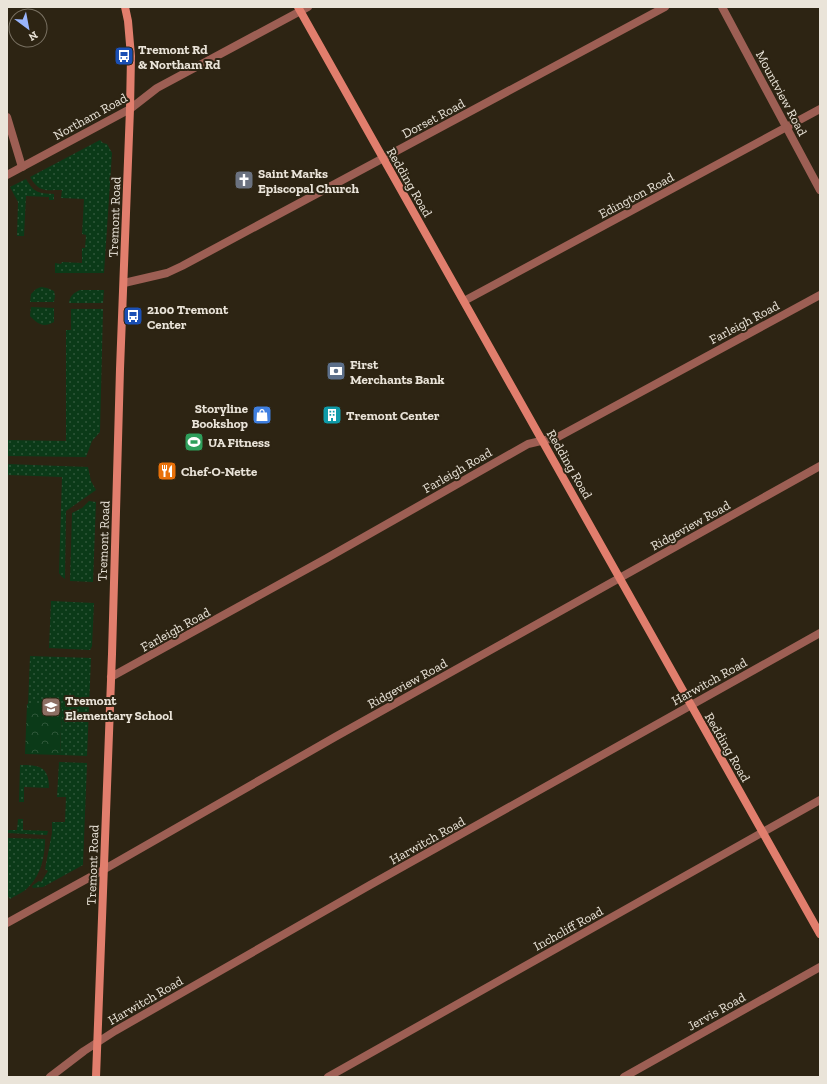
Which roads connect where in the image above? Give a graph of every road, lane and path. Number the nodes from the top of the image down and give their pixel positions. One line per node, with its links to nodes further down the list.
1 (125, 7): 6 (main road, Tremont Road)
2 (308, 7): 5 (street, Northam Road)
3 (665, 7): 10 (street, Dorset Road)
4 (722, 7): 9 (street, Mountview Road)
5 (299, 9): 6 (street, Northam Road); 10 (main road, Redding Road)
6 (130, 110): 11 (street, Northam Road); 14 (main road, Tremont Road)
7 (820, 110): 9 (street, Edington Road)
8 (7, 117): 11 (street)
9 (787, 127): 13 (street, Mountview Road); 16 (street, Edington Road)
10 (382, 158): 14 (street, Dorset Road); 16 (main road, Redding Road)
11 (22, 167): 12 (street, Northam Road)
12 (7, 174)
13 (820, 190)
14 (124, 283): 21 (main road, Tremont Road)
15 (820, 295): 17 (street, Farleigh Road)
16 (464, 301): 17 (main road, Redding Road)
17 (543, 440): 19 (main road, Redding Road); 21 (street, Farleigh Road)
18 (820, 466): 19 (street, Ridgeview Road)
19 (620, 578): 22 (main road, Redding Road); 25 (street, Ridgeview Road)
20 (820, 633): 22 (street, Harwitch Road)
21 (111, 677): 25 (main road, Tremont Road)
22 (690, 705): 24 (main road, Redding Road); 29 (street, Harwitch Road)
23 (820, 800): 24 (street, Inchcliff Road)
24 (762, 832): 27 (main road, Redding Road); 32 (street, Inchcliff Road)
25 (103, 870): 26 (street, Ridgeview Road); 29 (main road, Tremont Road)
26 (7, 923)
27 (820, 934)
28 (820, 967): 33 (street, Jervis Road)
29 (97, 1042): 30 (street, Harwitch Road); 31 (main road, Tremont Road)
30 (50, 1077)
31 (96, 1077)
32 (328, 1077)
33 (624, 1077)

